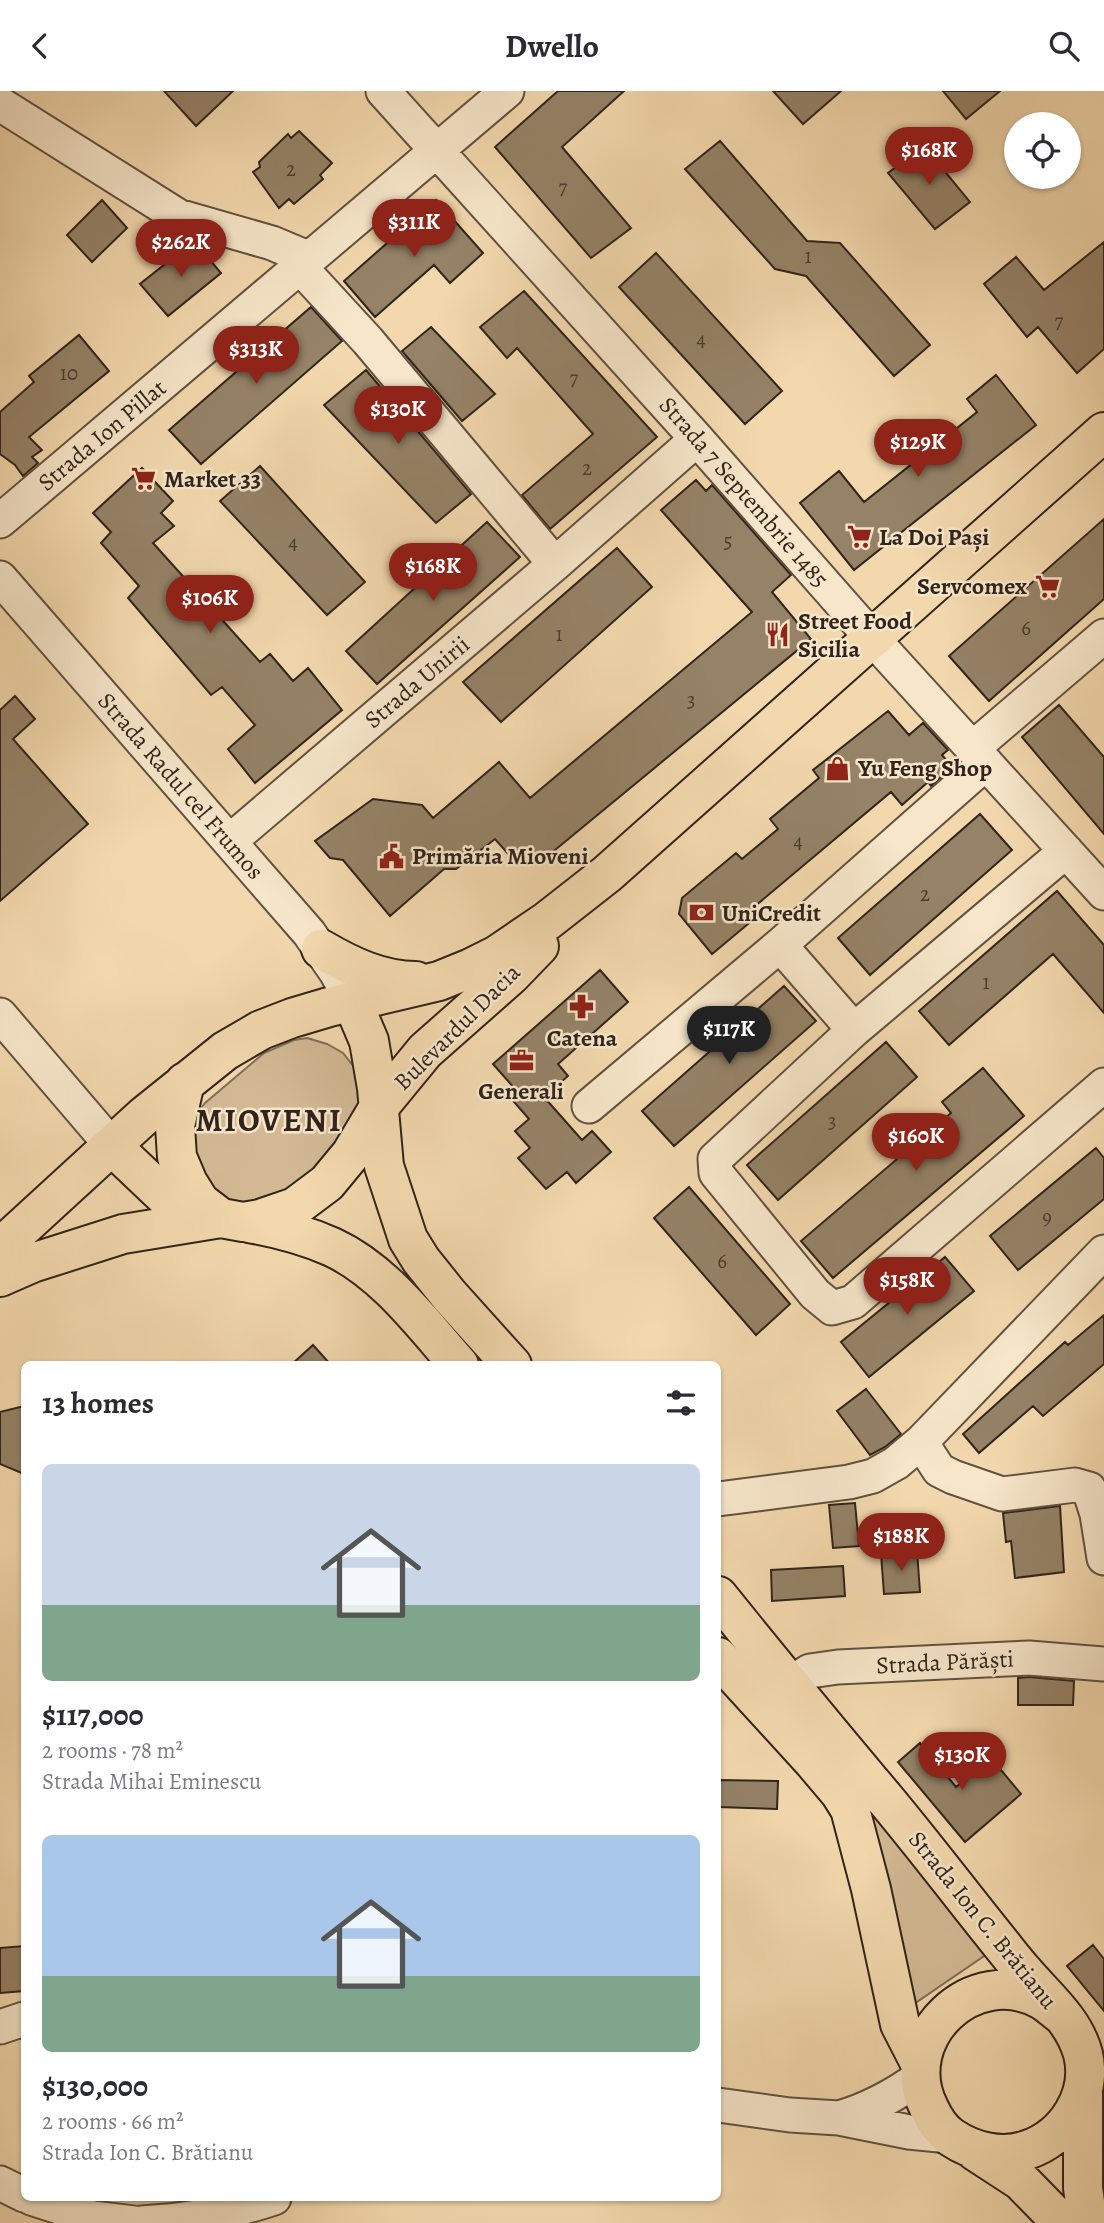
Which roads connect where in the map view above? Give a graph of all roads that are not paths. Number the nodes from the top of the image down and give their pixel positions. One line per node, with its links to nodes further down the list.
1 (383, 91): 4 (street, Strada 7 Septembrie 1485)
2 (507, 91): 4 (street, Strada Ion Pillat)
3 (0, 104): 5 (street)
4 (439, 151): 5 (street, Strada Ion Pillat); 7 (street, Strada 7 Septembrie 1485)
5 (305, 263): 8 (street, Strada Ion Pillat); 9 (street)
6 (1104, 432): 12 (main road, Bulevardul Dacia)
7 (697, 439): 9 (street, Strada Unirii); 12 (street, Strada 7 Septembrie 1485)
8 (0, 521)
9 (555, 564): 14 (street, Strada Unirii)
10 (0, 578): 14 (street, Strada Radul cel Frumos)
11 (1104, 636): 13 (street)
12 (872, 638): 13 (street, Strada 7 Septembrie 1485); 16 (main road, Bulevardul Dacia)
13 (979, 756): 15 (street, Strada 7 Septembrie 1485); 18 (street)
14 (230, 841): 19 (street, Strada Radul cel Frumos)
15 (1066, 851): 17 (street, Strada 7 Septembrie 1485); 24 (street)
16 (607, 874): 20 (main road, Bulevardul Dacia); 27 (main road, Bulevardul Dacia)
17 (1104, 893)
18 (780, 946): 24 (street); 28 (street)
19 (321, 949): 20 (main road); 21 (street, Strada Radul cel Frumos)
20 (439, 981): 21 (main road, Bulevardul Dacia)
21 (352, 1001): 23 (main road, Bulevardul Dacia); 27 (main road)
22 (0, 1015): 29 (street)
23 (292, 1017): 25 (main road, Bulevardul Dacia); 27 (main road)
24 (854, 1030): 26 (street)
25 (185, 1082): 29 (main road, Bulevardul Dacia); 30 (main road)
26 (1104, 1085)
27 (378, 1097): 30 (main road, Bulevardul Dacia); 35 (main road)
28 (589, 1106)
29 (112, 1146): 30 (main road); 31 (main road, Bulevardul Dacia)
30 (219, 1220): 33 (main road, Bulevardul Dacia); 34 (main road)
31 (0, 1248)
32 (1104, 1252): 36 (street)
33 (0, 1277)
34 (455, 1361)
35 (508, 1361)
36 (921, 1442): 37 (street); 38 (street)
37 (723, 1502)
38 (1104, 1558)
39 (721, 1600): 42 (main road, Strada Ion C. Brătianu)
40 (721, 1660): 43 (main road, Strada Ion C. Brătianu)
41 (1104, 1664): 42 (street, Strada Părăști)
42 (789, 1683): 43 (main road, Strada Ion C. Brătianu)
43 (852, 1783): 44 (main road, Strada Ion C. Brătianu); 47 (main road, Strada Ion C. Brătianu)
44 (1063, 2016): 47 (main road); 48 (main road)
45 (21, 2020): 46 (street)
46 (0, 2027)
47 (920, 2070): 50 (street); 51 (main road)
48 (1091, 2082): 51 (main road); 59 (main road)
49 (721, 2105): 50 (street)
50 (839, 2118): 51 (street)
51 (959, 2142): 58 (main road)
52 (0, 2183): 53 (street)
53 (21, 2194)
54 (39, 2201): 56 (street)
55 (265, 2201): 57 (street)
56 (134, 2223)
57 (141, 2223)
58 (1062, 2223)
59 (1087, 2223)

